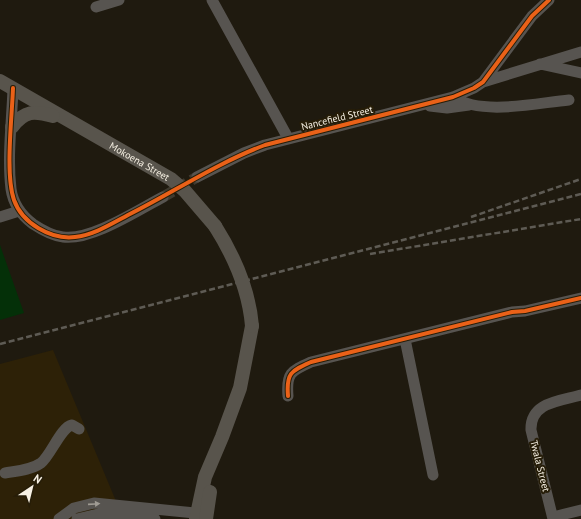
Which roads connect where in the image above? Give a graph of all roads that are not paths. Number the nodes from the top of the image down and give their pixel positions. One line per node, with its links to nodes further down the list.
1 (119, 0): 4 (street)
2 (212, 0): 17 (street)
3 (549, 0): 9 (street)
4 (96, 7)
5 (581, 52): 6 (street)
6 (539, 64): 7 (street); 9 (street)
7 (581, 73)
8 (0, 81): 10 (main road, Mokoena Street)
9 (483, 82): 11 (street, Nancefield Street)
10 (13, 88): 15 (main road, Mokoena Street); 16 (street)
11 (453, 97): 13 (street, Nancefield Street); 14 (street)
12 (569, 100): 14 (street)
13 (424, 105): 14 (street); 17 (street, Nancefield Street)
14 (469, 105)
15 (67, 119): 16 (main road); 32 (main road, Mokoena Street, bridge)
16 (12, 127): 20 (street)
17 (288, 138): 18 (street, Nancefield Street)
18 (197, 177)
19 (163, 197): 20 (street)
20 (19, 211): 21 (street)
21 (0, 217)
22 (581, 290): 24 (street)
23 (581, 298): 24 (street)
24 (512, 312): 25 (street)
25 (405, 339): 27 (street); 30 (street)
26 (581, 395): 33 (street, Twala Street)
27 (288, 396)
28 (79, 429): 29 (street)
29 (5, 473)
30 (433, 475)
31 (581, 510): 33 (street, Twala Street)
32 (201, 513): 34 (street, one-way to 32)
33 (553, 518)
34 (59, 519)
35 (77, 519): 36 (street)
36 (155, 519)

